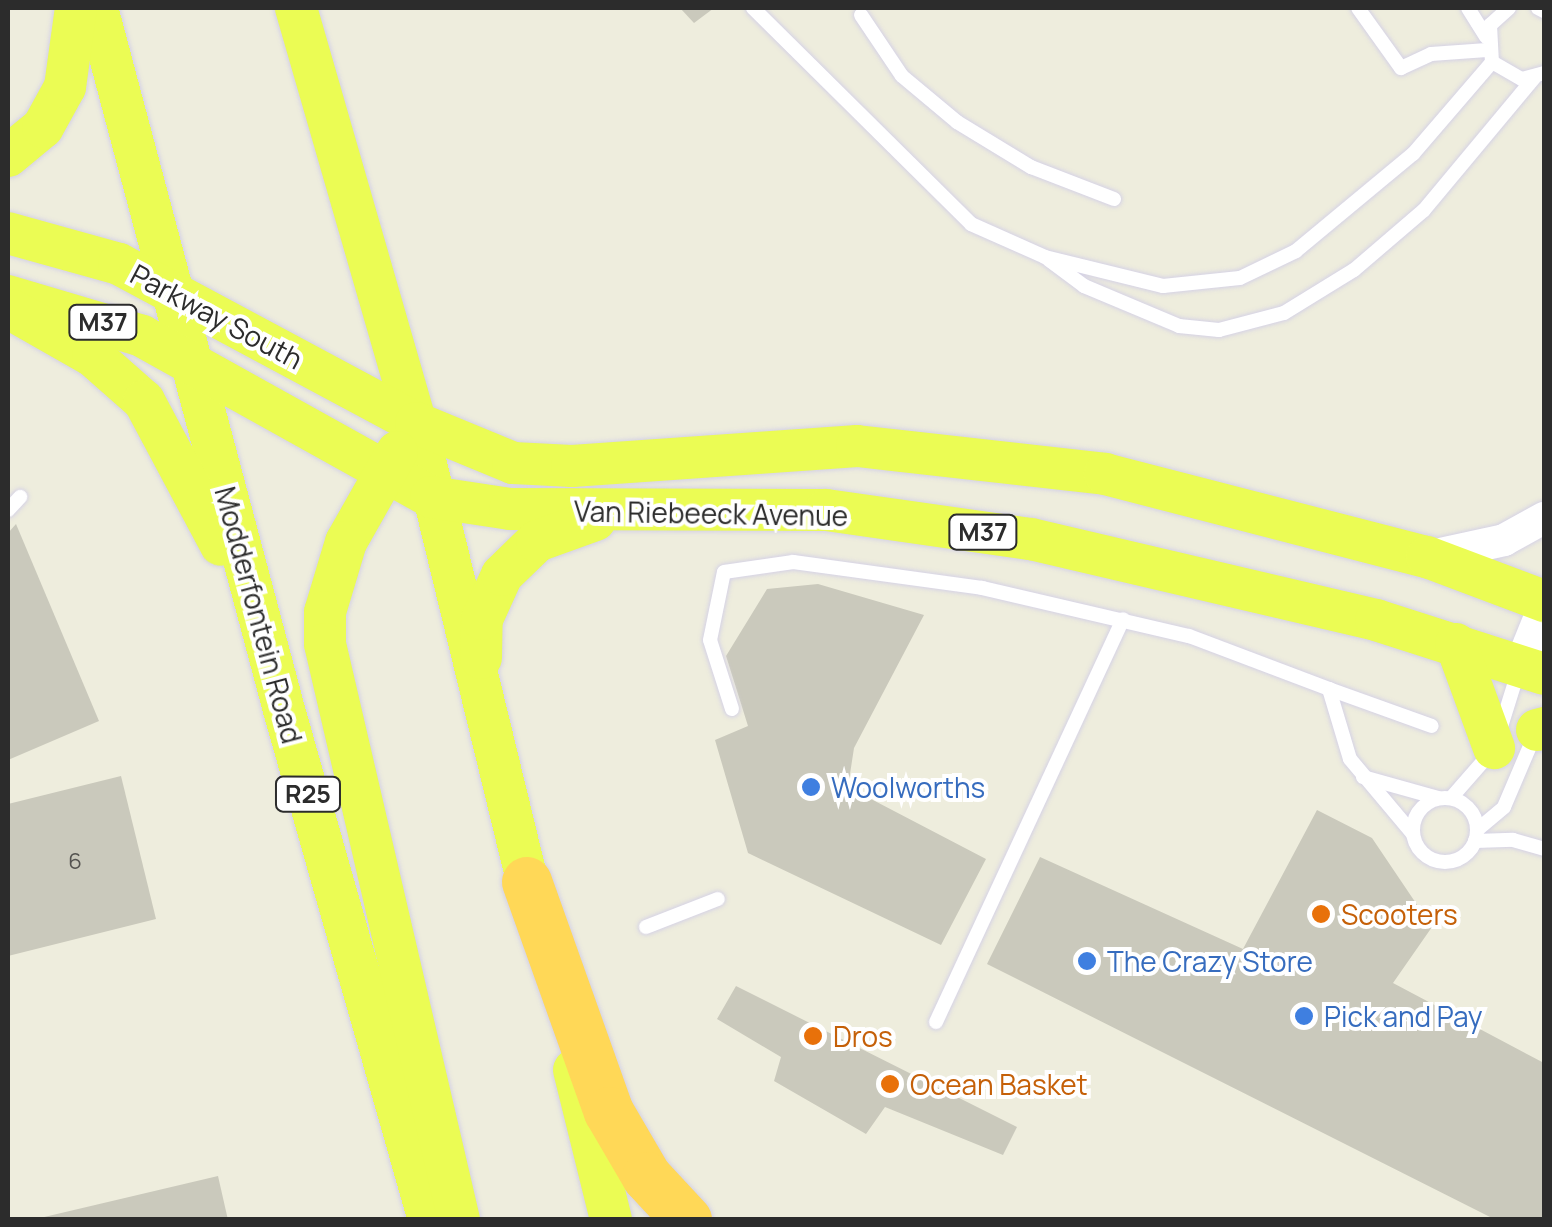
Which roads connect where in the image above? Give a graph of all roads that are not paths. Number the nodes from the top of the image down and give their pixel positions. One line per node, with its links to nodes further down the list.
1 (76, 8): 13 (main road)
2 (97, 8): 17 (main road, Modderfontein Road / R25)
3 (296, 8): 21 (main road)
4 (753, 8): 16 (lane)
5 (1358, 8): 11 (lane)
6 (1468, 8): 11 (lane)
7 (1508, 8): 11 (lane)
8 (1538, 8): 9 (lane)
9 (1544, 11)
10 (861, 15): 14 (lane)
11 (1488, 50): 12 (lane); 16 (lane)
12 (1539, 76): 16 (lane)
13 (8, 156)
14 (1114, 199)
15 (8, 233): 17 (main road, Parkway South / M37)
16 (1045, 257)
17 (170, 289): 20 (main road, Modderfontein Road / R25); 21 (main road, Parkway South / M37)
18 (8, 296): 20 (main road, M37)
19 (8, 308): 31 (main road)
20 (192, 367): 22 (main road, Van Riebeeck Avenue / M37); 31 (main road, Modderfontein Road / R25)
21 (416, 422): 22 (main road); 24 (main road); 28 (main road, Van Riebeeck Avenue / M37)
22 (382, 476): 24 (main road, Van Riebeeck Avenue / M37); 50 (main road)
23 (20, 497): 26 (lane)
24 (430, 497): 25 (main road, Van Riebeeck Avenue / M37); 34 (main road)
25 (640, 508): 32 (main road, Van Riebeeck Avenue / M37); 34 (main road)
26 (8, 510)
27 (1544, 518): 28 (street)
28 (1427, 557): 29 (main road, Van Riebeeck Avenue / M37)
29 (1544, 604): 33 (street)
30 (1123, 620): 35 (lane); 36 (lane); 48 (lane)
31 (260, 621): 49 (main road, Modderfontein Road / R25)
32 (1456, 644): 33 (main road, Van Riebeeck Avenue / M37); 39 (main road)
33 (1532, 670): 39 (lane)
34 (480, 689): 45 (main road)
35 (1329, 690): 38 (lane); 40 (lane)
36 (732, 708)
37 (1542, 724): 43 (lane)
38 (1432, 726)
39 (1494, 748): 41 (lane)
40 (1362, 777): 41 (lane); 42 (lane)
41 (1445, 798): 42 (lane); 43 (lane)
42 (1413, 834): 43 (lane)
43 (1476, 836): 44 (lane)
44 (1544, 848)
45 (527, 882): 51 (main road); 52 (highway)
46 (718, 899): 47 (lane)
47 (646, 928)
48 (936, 1022)
49 (430, 1220)
50 (459, 1220)
51 (611, 1220)
52 (687, 1220)

